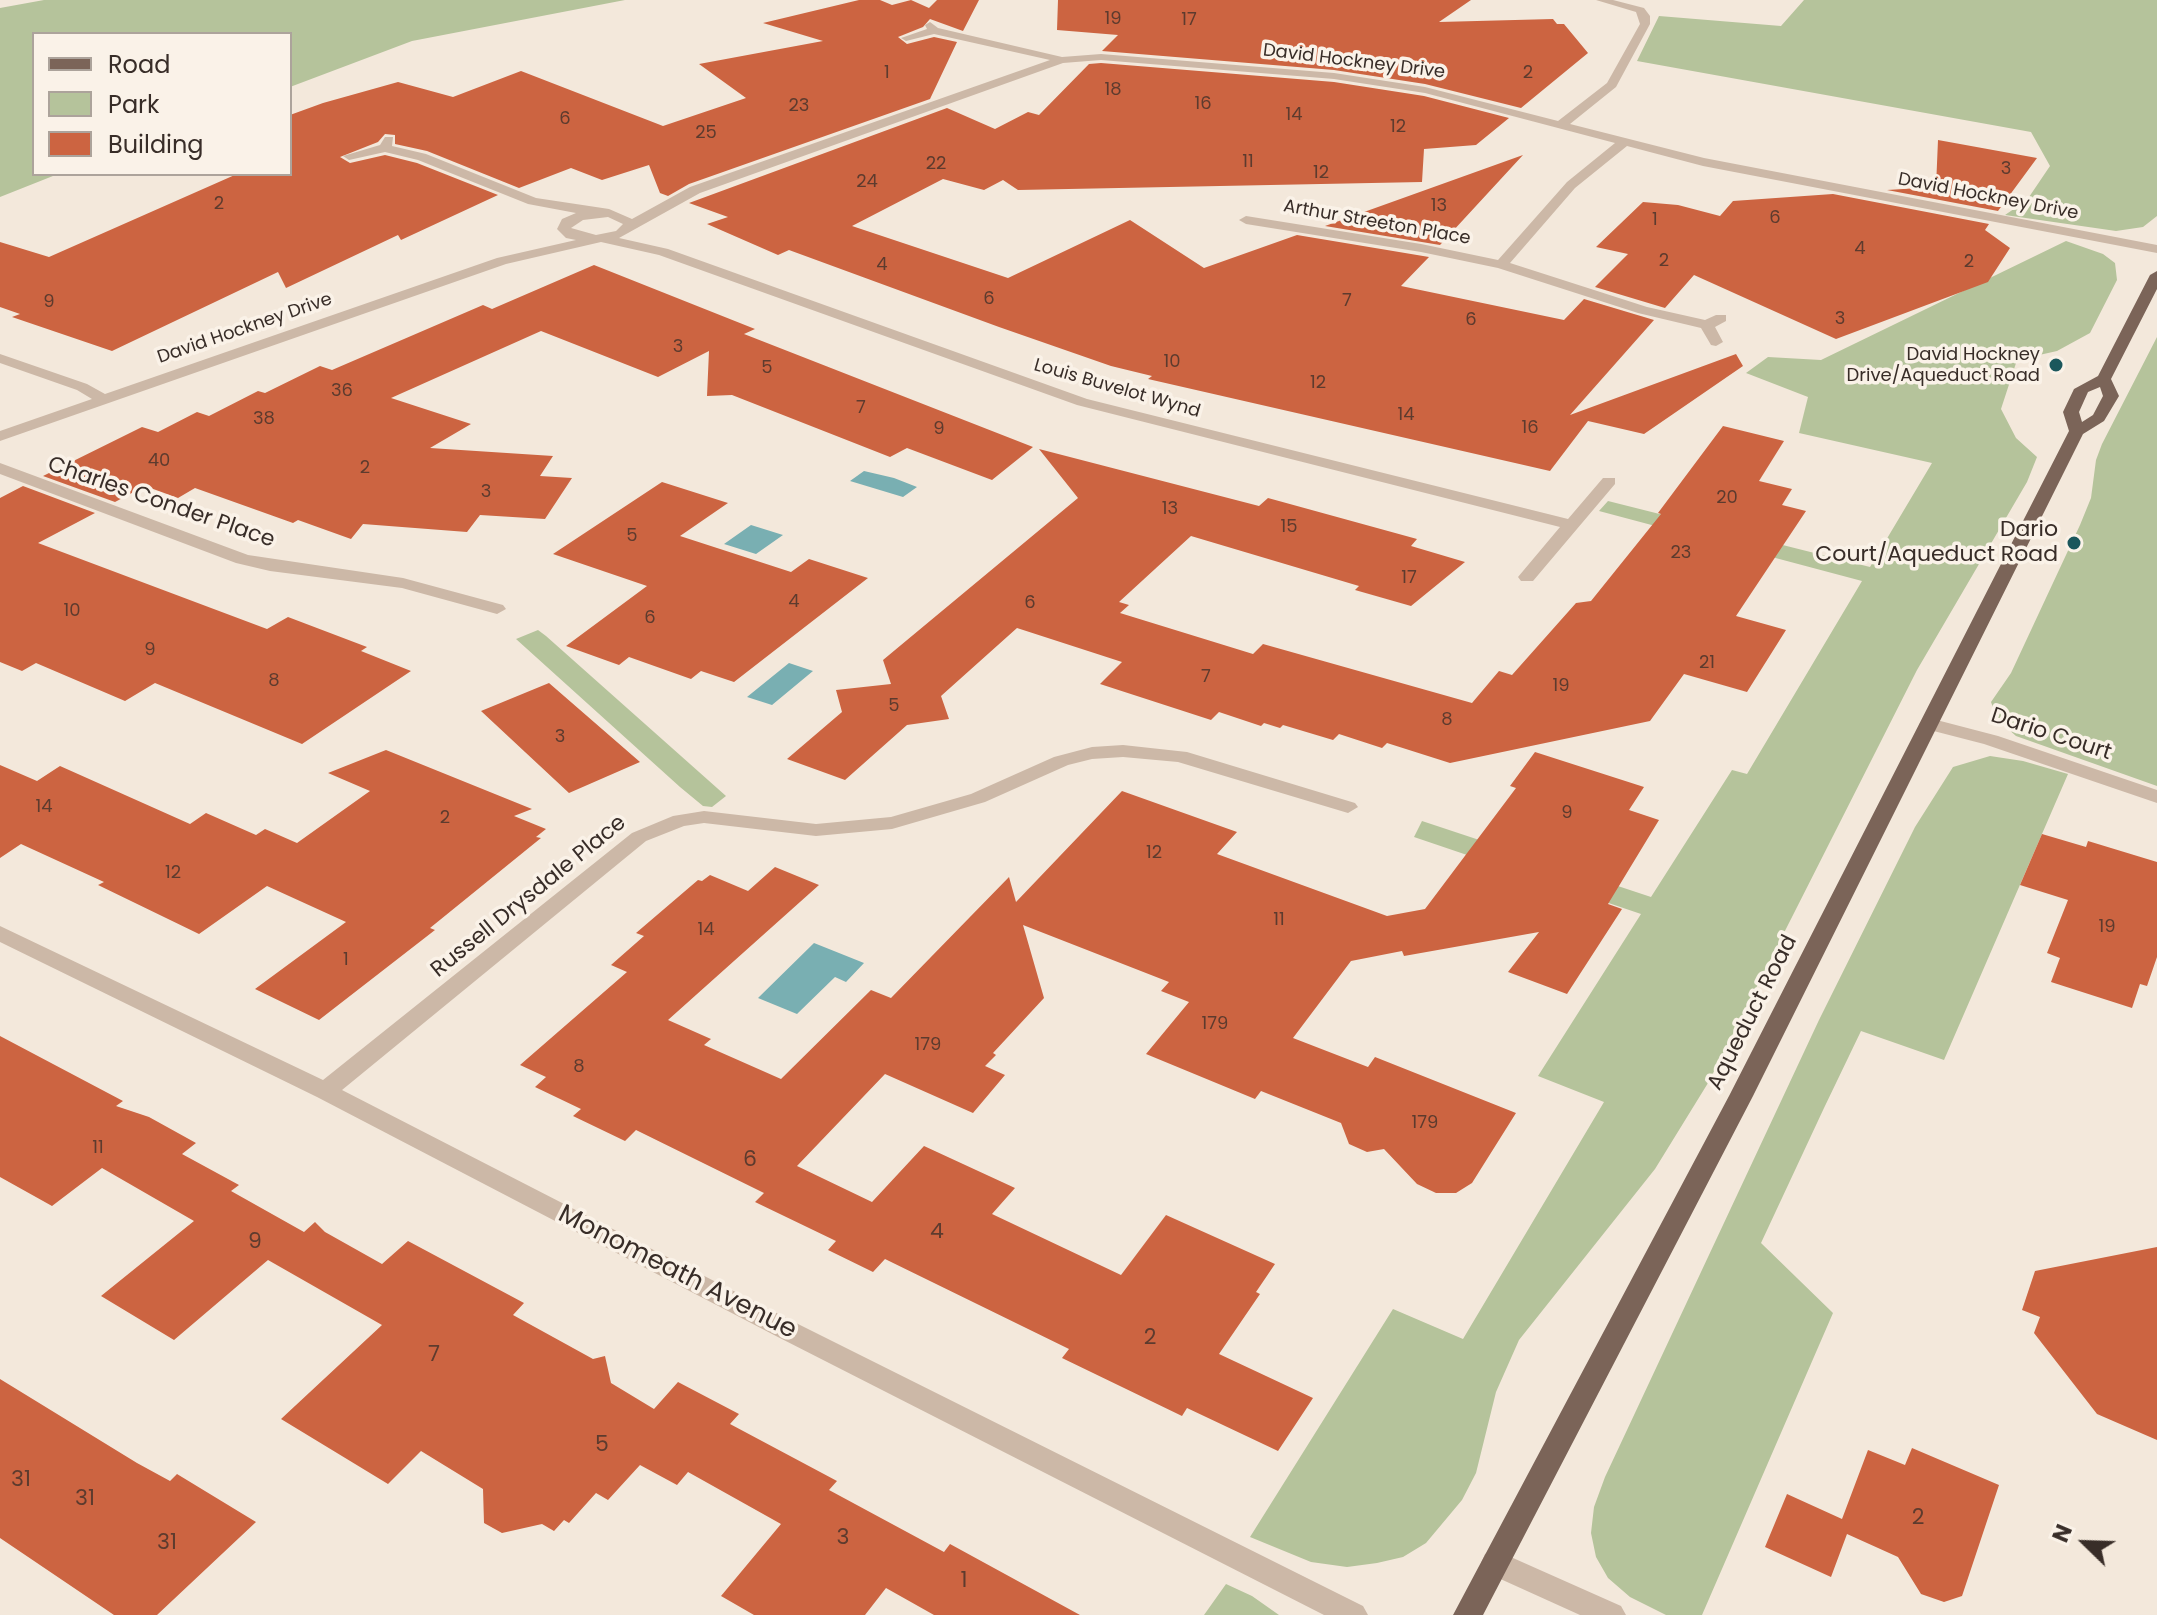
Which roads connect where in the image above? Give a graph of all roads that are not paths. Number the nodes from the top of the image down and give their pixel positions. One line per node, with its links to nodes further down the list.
1 (1601, 0): 4 (street)
2 (906, 38): 3 (street)
3 (1061, 60): 4 (street, David Hockney Drive); 7 (street, David Hockney Drive)
4 (1562, 124): 5 (street, David Hockney Drive)
5 (1623, 143): 14 (street, David Hockney Drive); 17 (street)
6 (349, 156): 8 (street)
7 (695, 190): 9 (street, David Hockney Drive); 12 (street, David Hockney Drive)
8 (533, 201): 9 (street); 11 (street)
9 (600, 213): 11 (street, David Hockney Drive); 12 (street, Louis Buvelot Wynd)
10 (1246, 220): 17 (street, Arthur Streeton Place)
11 (564, 227): 13 (street, Louis Buvelot Wynd); 16 (street, David Hockney Drive)
12 (628, 227): 13 (street, David Hockney Drive); 15 (street, Louis Buvelot Wynd)
13 (599, 239): 15 (street, Louis Buvelot Wynd); 16 (street, David Hockney Drive)
14 (2157, 249)
15 (663, 252): 27 (street, Louis Buvelot Wynd)
16 (502, 261): 22 (street, David Hockney Drive)
17 (1501, 265): 19 (street, Arthur Streeton Place)
18 (2155, 286): 21 (main road, Aqueduct Road)
19 (1716, 342)
20 (0, 358): 22 (street)
21 (2104, 379): 23 (main road, Aqueduct Road); 23 (main road, Aqueduct Road)
22 (103, 399): 24 (street, David Hockney Drive)
23 (2077, 431): 30 (main road, Aqueduct Road)
24 (0, 436)
25 (0, 468): 29 (street, Charles Conder Place)
26 (1609, 481): 27 (street)
27 (1571, 525): 28 (street)
28 (1527, 577)
29 (497, 609)
30 (1929, 724): 31 (street, Dario Court); 35 (main road, Aqueduct Road)
31 (2157, 797)
32 (1348, 807): 34 (street, Russell Drysdale Place)
33 (0, 933): 34 (street, Monomeath Avenue)
34 (325, 1091): 36 (street, Monomeath Avenue)
35 (1495, 1563): 37 (main road, Aqueduct Road); 38 (street)
36 (1353, 1615)
37 (1468, 1615)
38 (1611, 1615)

